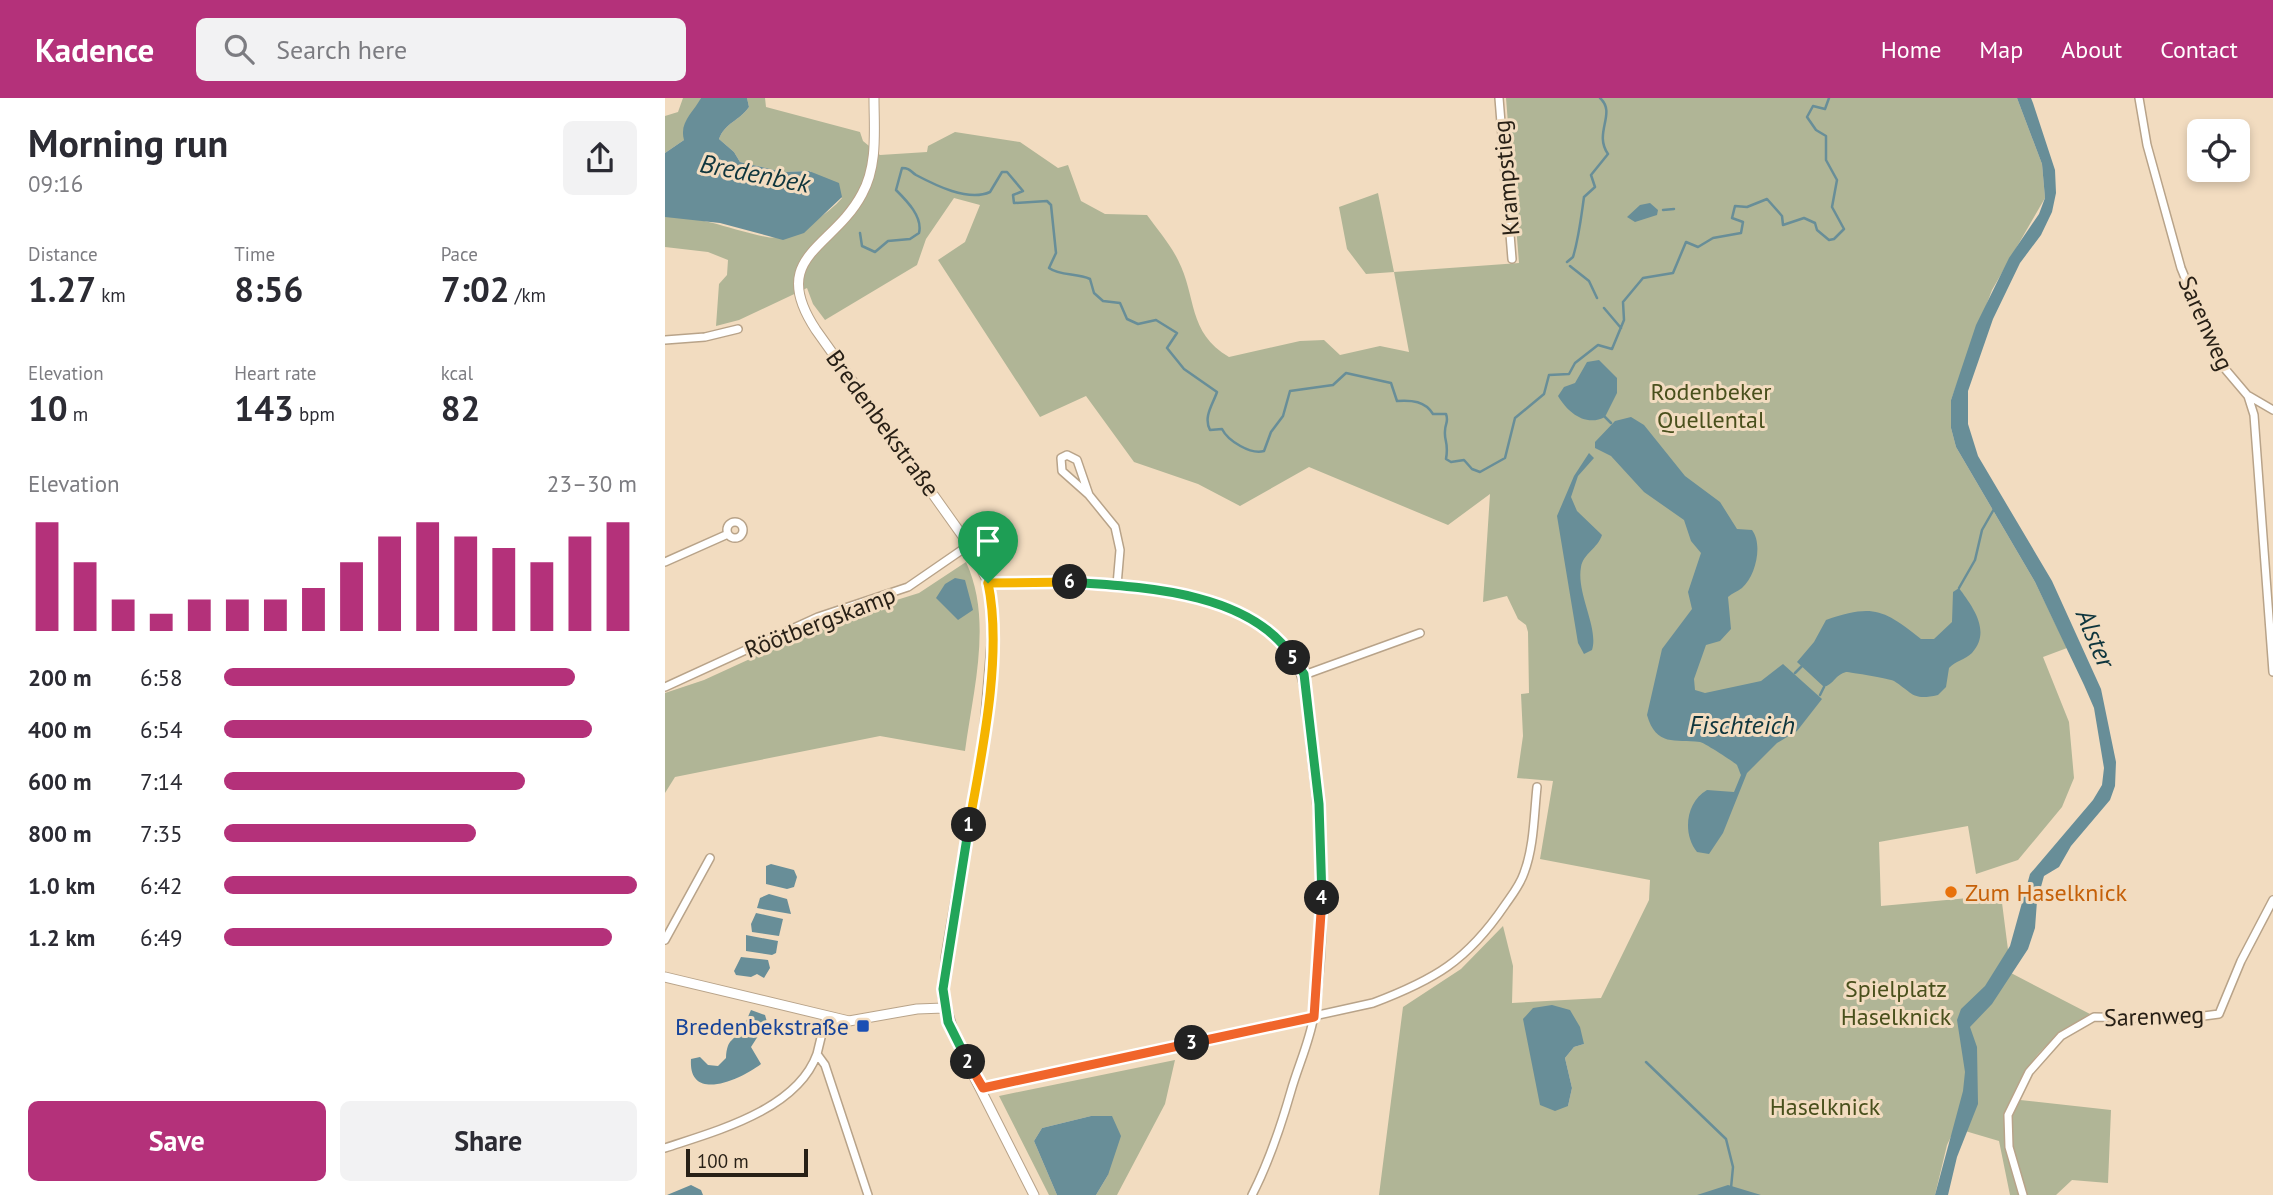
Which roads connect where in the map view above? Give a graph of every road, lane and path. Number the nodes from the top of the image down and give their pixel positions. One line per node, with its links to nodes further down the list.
1 (874, 98): 11 (street, Bredenbekstraße)
2 (1499, 98): 4 (street, Krampstieg)
3 (2139, 98): 7 (street, Sarenweg)
4 (1513, 258)
5 (738, 329): 6 (street)
6 (665, 340)
7 (2248, 396): 8 (street); 16 (street, Sarenweg)
8 (2273, 410)
9 (1089, 495): 9 (street); 14 (street)
10 (728, 534): 12 (street)
11 (969, 545): 13 (street, Bredenbekstraße); 18 (street, Röötbergskamp)
12 (665, 562)
13 (988, 583): 14 (street); 24 (street, Bredenbekstraße)
14 (1117, 585): 17 (street)
15 (1420, 633): 17 (street)
16 (2273, 671)
17 (1304, 674): 26 (street)
18 (665, 687)
19 (1537, 787): 26 (street)
20 (710, 858): 22 (street)
21 (2273, 900): 33 (street, Sarenweg)
22 (665, 940)
23 (665, 977): 25 (street)
24 (944, 1007): 25 (street); 28 (street, Bredenbekstraße)
25 (826, 1017): 27 (street)
26 (1314, 1017): 28 (street); 32 (street)
27 (817, 1054): 29 (street); 30 (street)
28 (983, 1088): 31 (street, Bredenbekstraße)
29 (665, 1148)
30 (867, 1195)
31 (1034, 1195)
32 (1252, 1195)
33 (2023, 1195)

